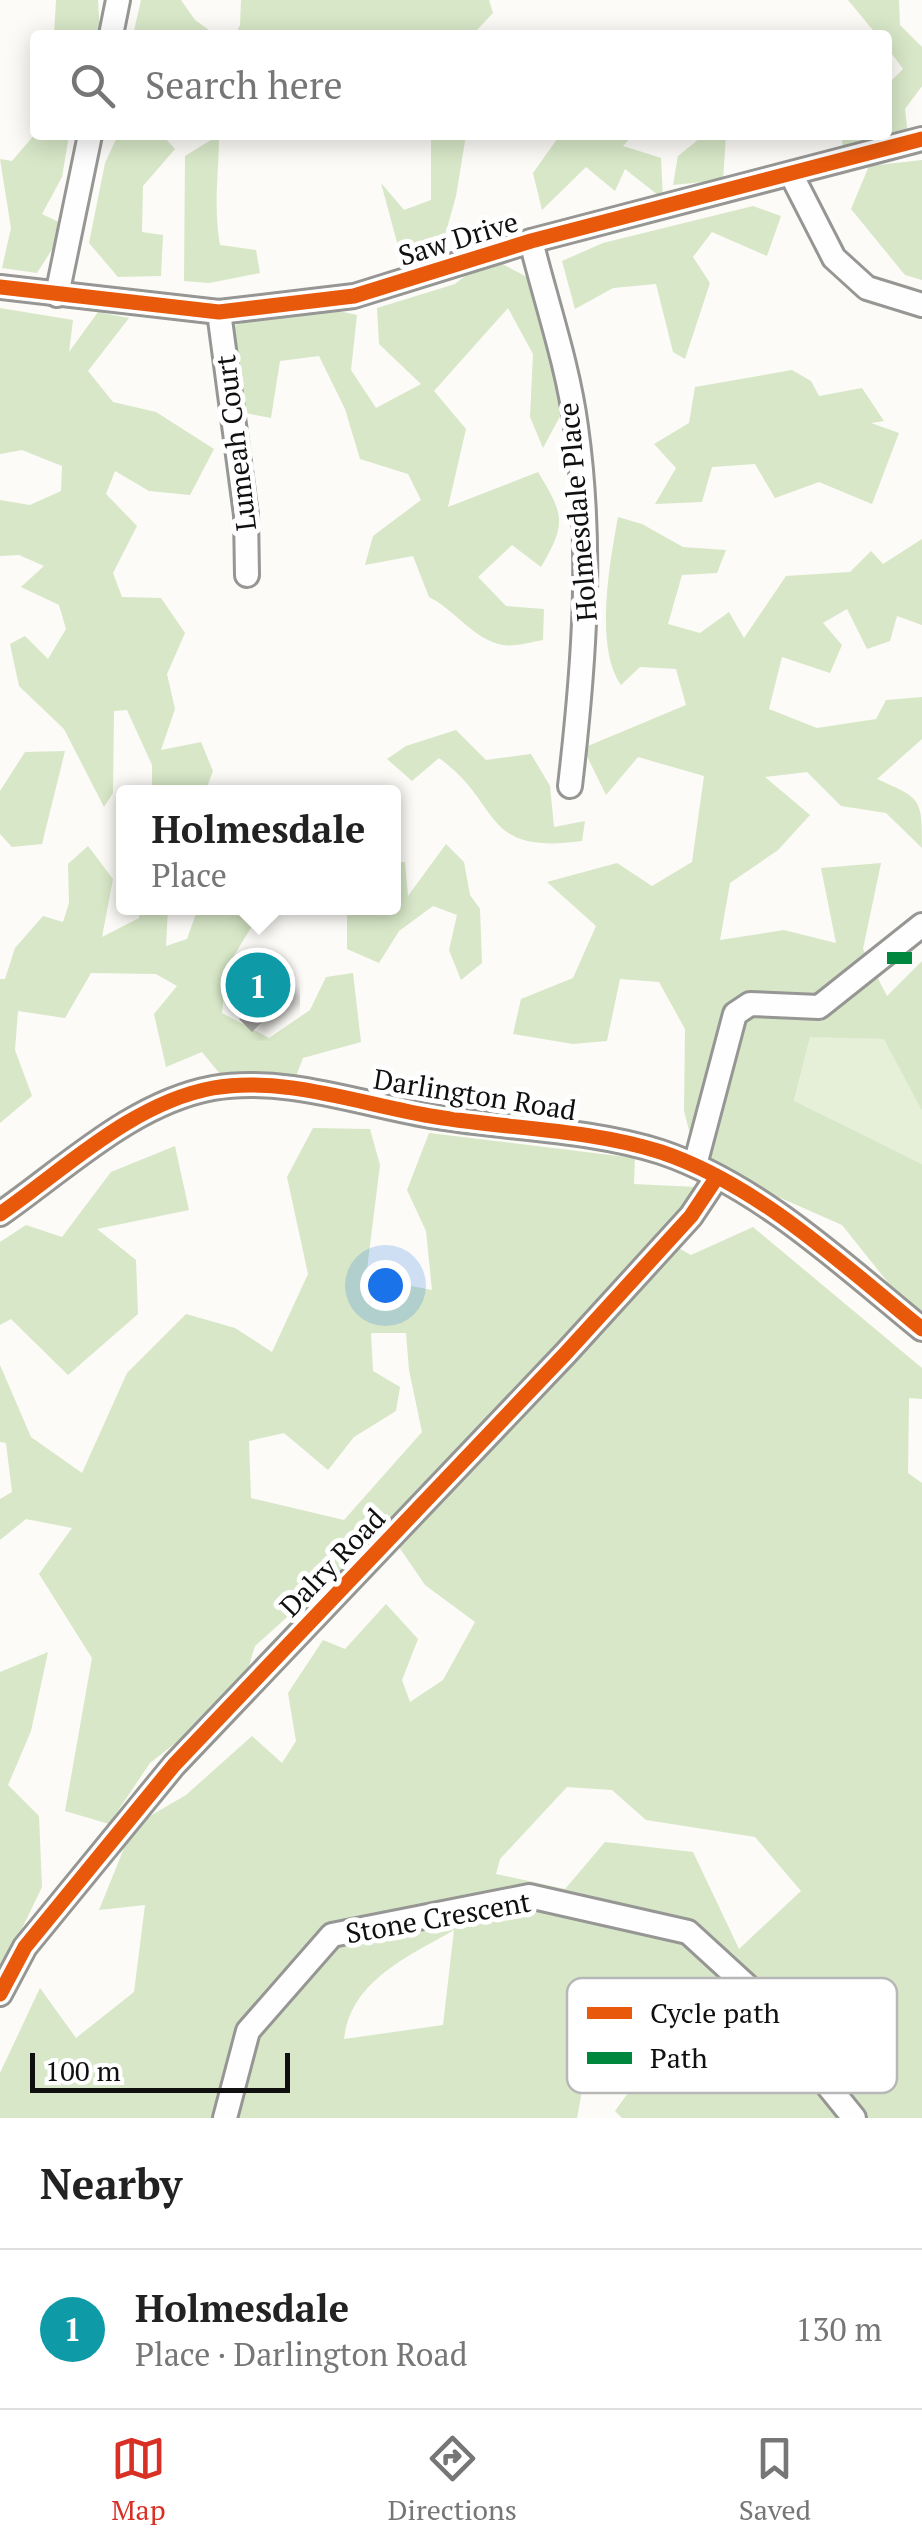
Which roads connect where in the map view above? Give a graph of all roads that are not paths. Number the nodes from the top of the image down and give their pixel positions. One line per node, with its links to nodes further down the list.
1 (118, 0): 2 (street)
2 (111, 30)
3 (922, 139): 5 (street, Saw Drive)
4 (89, 140): 8 (street)
5 (790, 174): 6 (street, Saw Drive); 9 (street)
6 (530, 241): 10 (street, Saw Drive); 12 (street, Holmesdale Place)
7 (0, 287): 8 (street, Saw Drive)
8 (57, 295): 10 (street, Saw Drive)
9 (922, 305)
10 (219, 312): 11 (street, Lumeah Court)
11 (247, 575)
12 (570, 786)
13 (922, 924): 14 (street)
14 (695, 1164): 15 (street, Darlington Road); 16 (street, Darlington Road)
15 (717, 1177): 17 (street, Darlington Road); 19 (street, Dalry Road)
16 (0, 1214)
17 (922, 1329)
18 (738, 1978): 21 (street, Stone Crescent)
19 (0, 1994)
20 (834, 2093): 22 (street, Stone Crescent)
21 (225, 2118)
22 (854, 2118)

